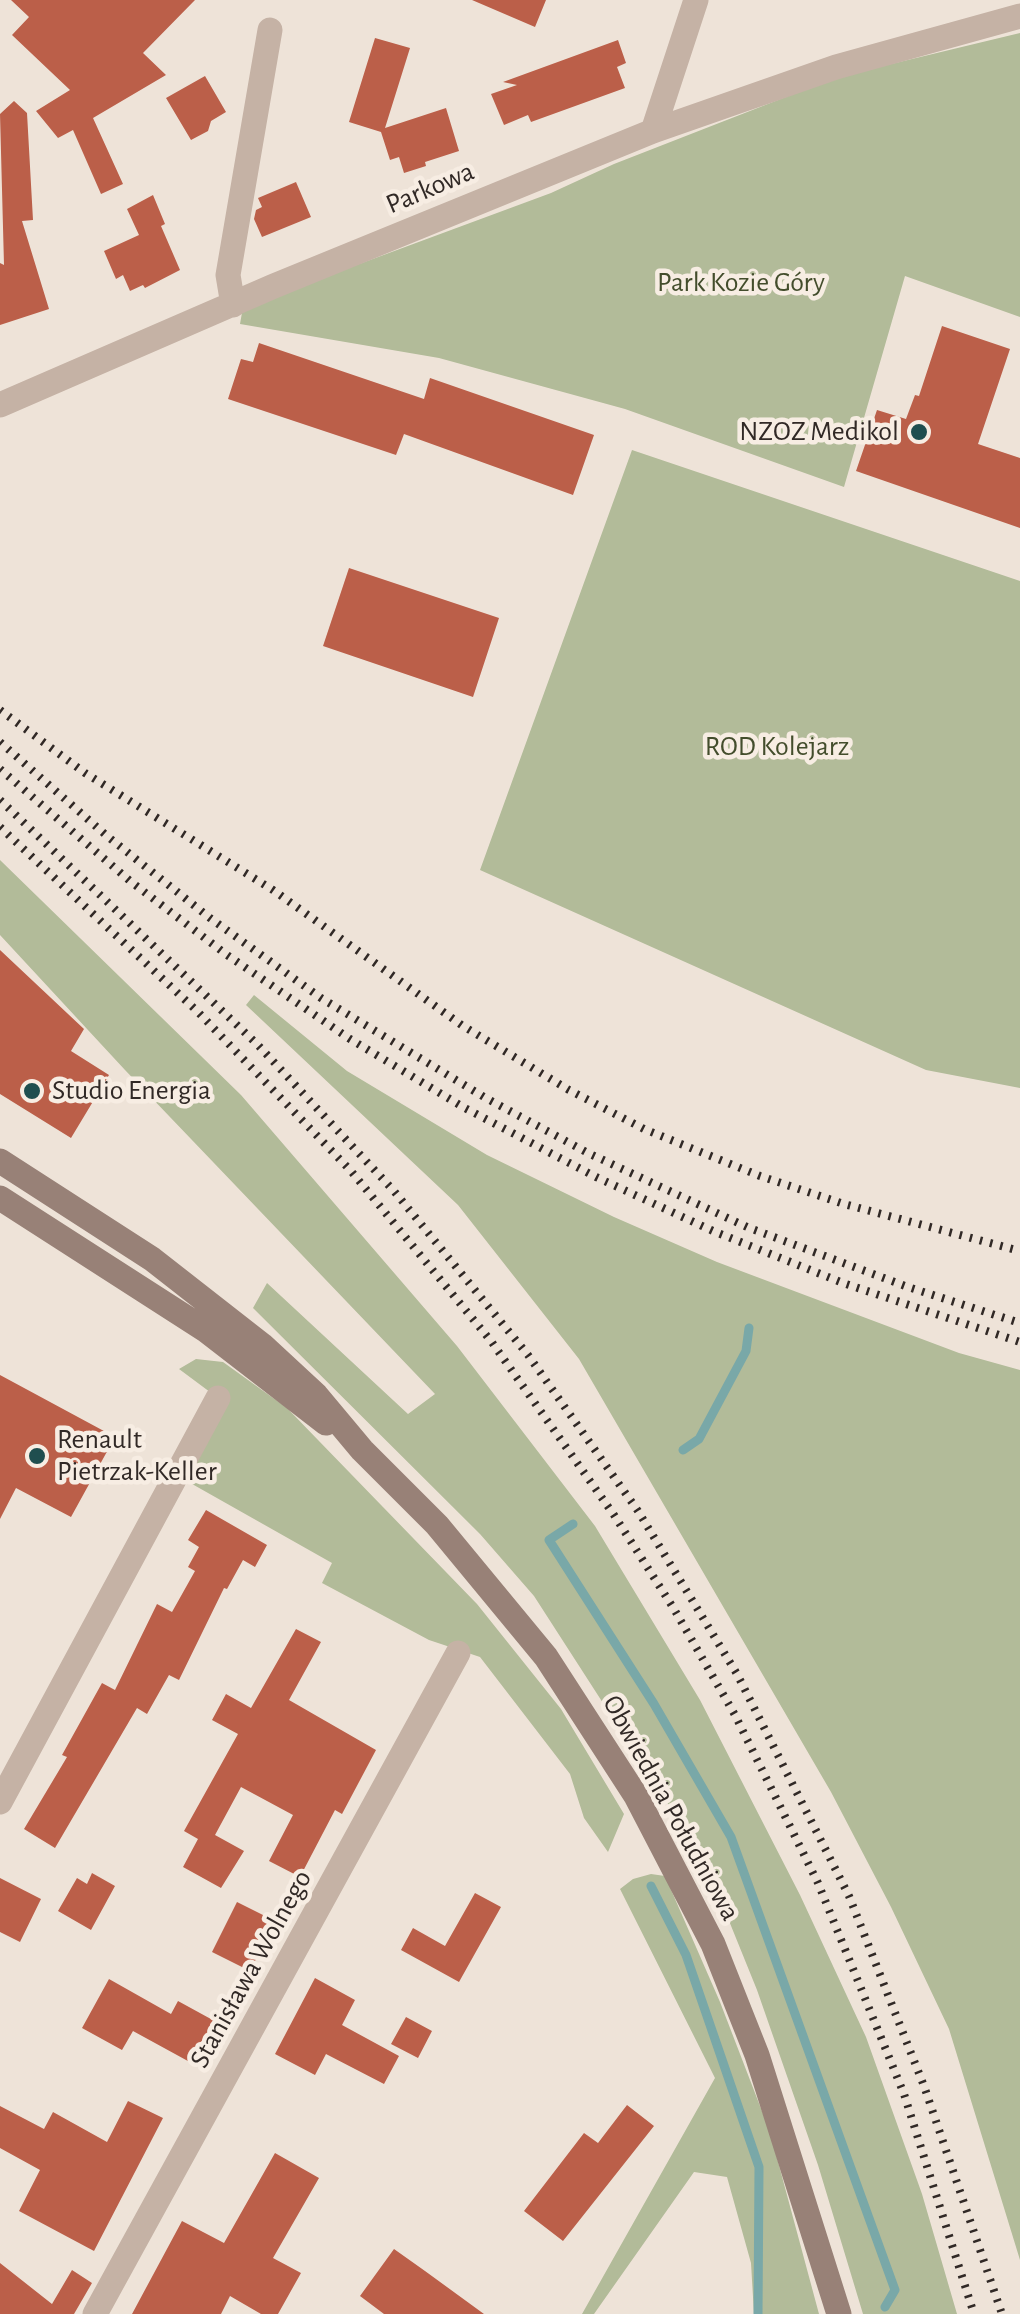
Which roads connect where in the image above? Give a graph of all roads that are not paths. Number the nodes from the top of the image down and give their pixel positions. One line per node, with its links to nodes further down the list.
1 (696, 0): 4 (street)
2 (1020, 16): 4 (street, Parkowa)
3 (270, 30): 5 (street)
4 (652, 131): 5 (street, Parkowa)
5 (233, 305): 6 (street, Parkowa)
6 (0, 405)
7 (0, 1162): 10 (main road, Obwiednia Południowa)
8 (0, 1198): 10 (main road, Obwiednia Południowa)
9 (218, 1398): 12 (street)
10 (362, 1450): 14 (main road, Obwiednia Południowa)
11 (458, 1653): 13 (street, Stanisława Wolnego)
12 (0, 1802)
13 (96, 2314)
14 (839, 2314)

